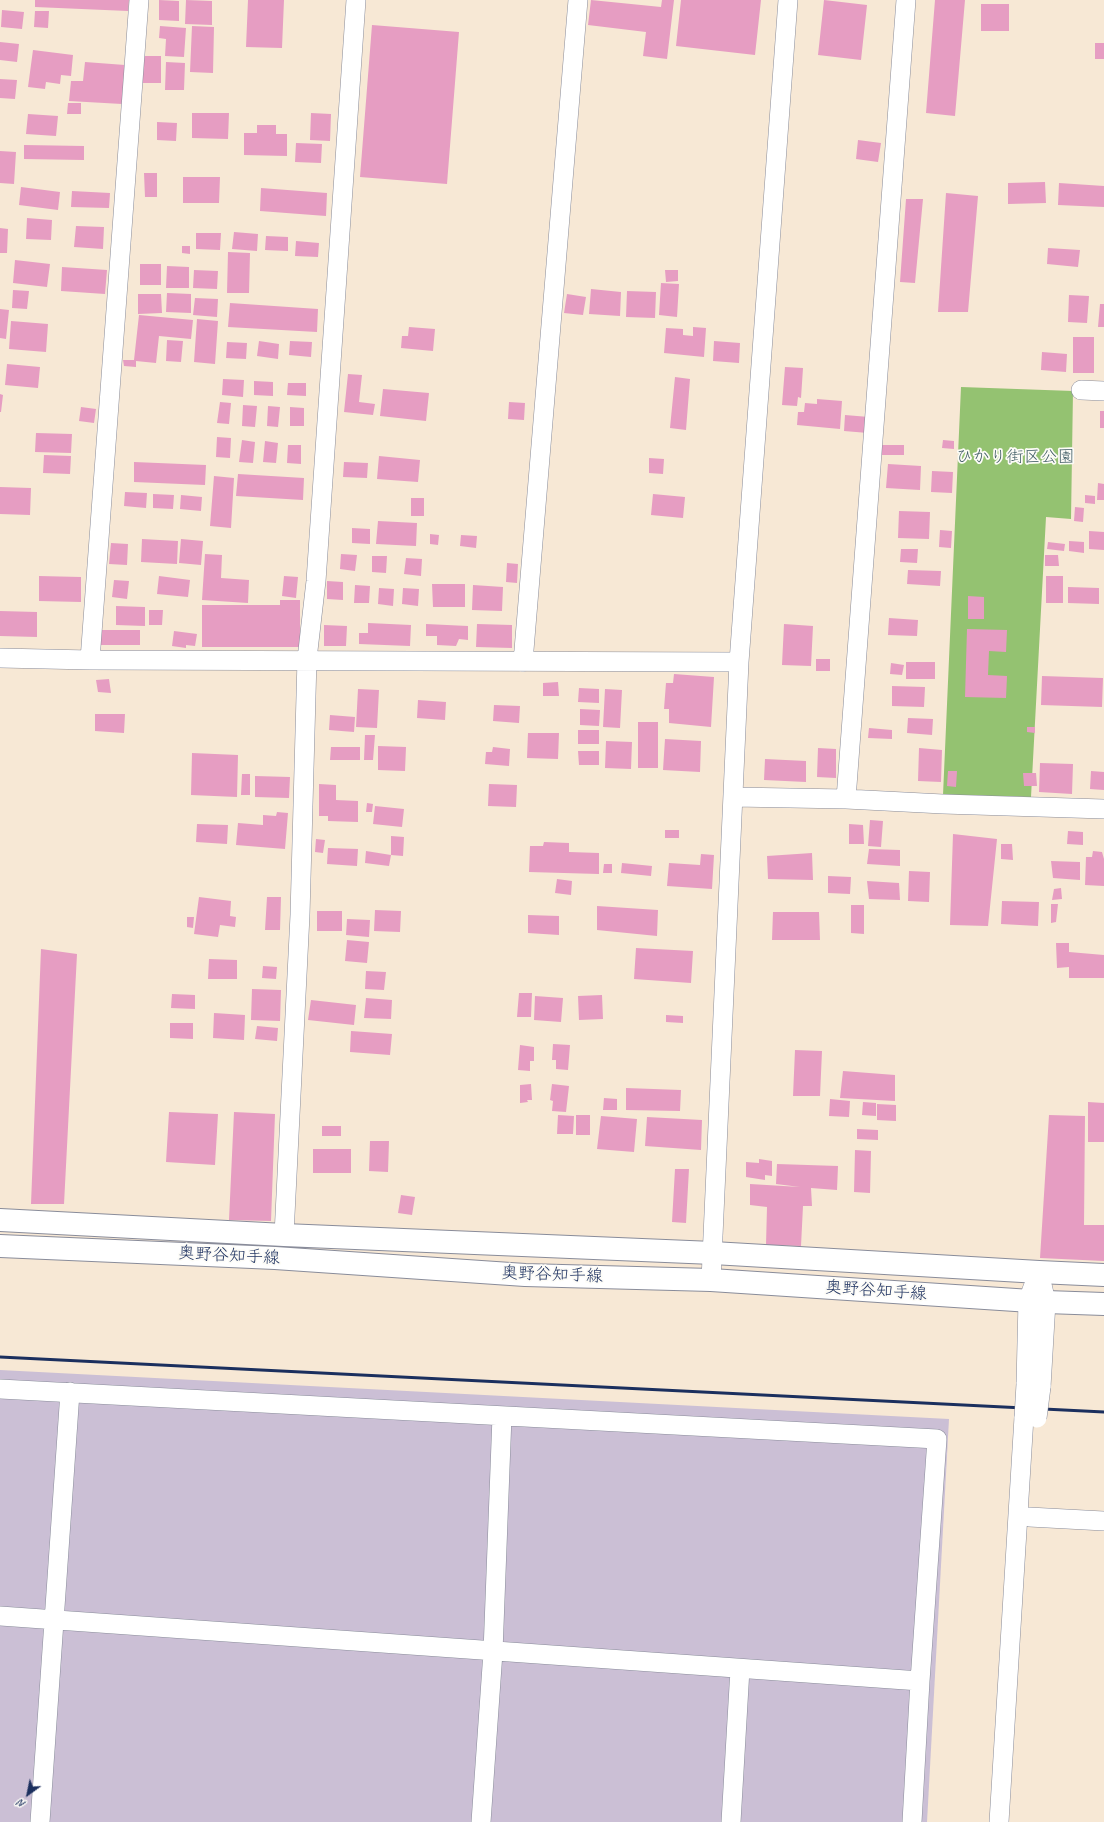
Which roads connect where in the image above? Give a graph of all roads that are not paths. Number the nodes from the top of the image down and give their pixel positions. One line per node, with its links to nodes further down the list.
1 (139, 0): 10 (street)
2 (356, 0): 9 (street)
3 (578, 0): 11 (street)
4 (788, 0): 12 (street)
5 (906, 0): 14 (street)
6 (1081, 390): 7 (street)
7 (1104, 391)
8 (0, 658): 10 (street)
9 (307, 659): 10 (street); 11 (street); 17 (street)
10 (90, 660)
11 (523, 662): 12 (street)
12 (739, 662): 13 (street)
13 (734, 797): 14 (street); 19 (street)
14 (846, 799): 15 (street)
15 (1104, 809)
16 (0, 1220): 17 (main road, 奥野谷知手線)
17 (284, 1235): 19 (main road, 奥野谷知手線)
18 (0, 1246): 22 (main road, 奥野谷知手線)
19 (713, 1253): 20 (main road, 奥野谷知手線); 22 (street)
20 (1039, 1272): 21 (main road, 奥野谷知手線); 23 (street)
21 (1104, 1275)
22 (711, 1280): 23 (main road, 奥野谷知手線)
23 (1037, 1301): 24 (main road, 奥野谷知手線); 28 (street, bridge)
24 (1104, 1304)
25 (0, 1389): 26 (street)
26 (70, 1392): 27 (street); 32 (street)
27 (502, 1416): 33 (street); 35 (street)
28 (1030, 1418): 29 (street); 40 (street)
29 (1028, 1517): 30 (street); 41 (street)
30 (1104, 1521)
31 (0, 1616): 32 (street)
32 (54, 1619): 33 (street); 36 (street)
33 (493, 1652): 34 (street); 37 (street)
34 (740, 1669): 35 (street); 38 (street)
35 (920, 1681): 39 (street)
36 (40, 1822)
37 (481, 1822)
38 (731, 1822)
39 (912, 1822)
40 (999, 1822)
41 (1011, 1822)

